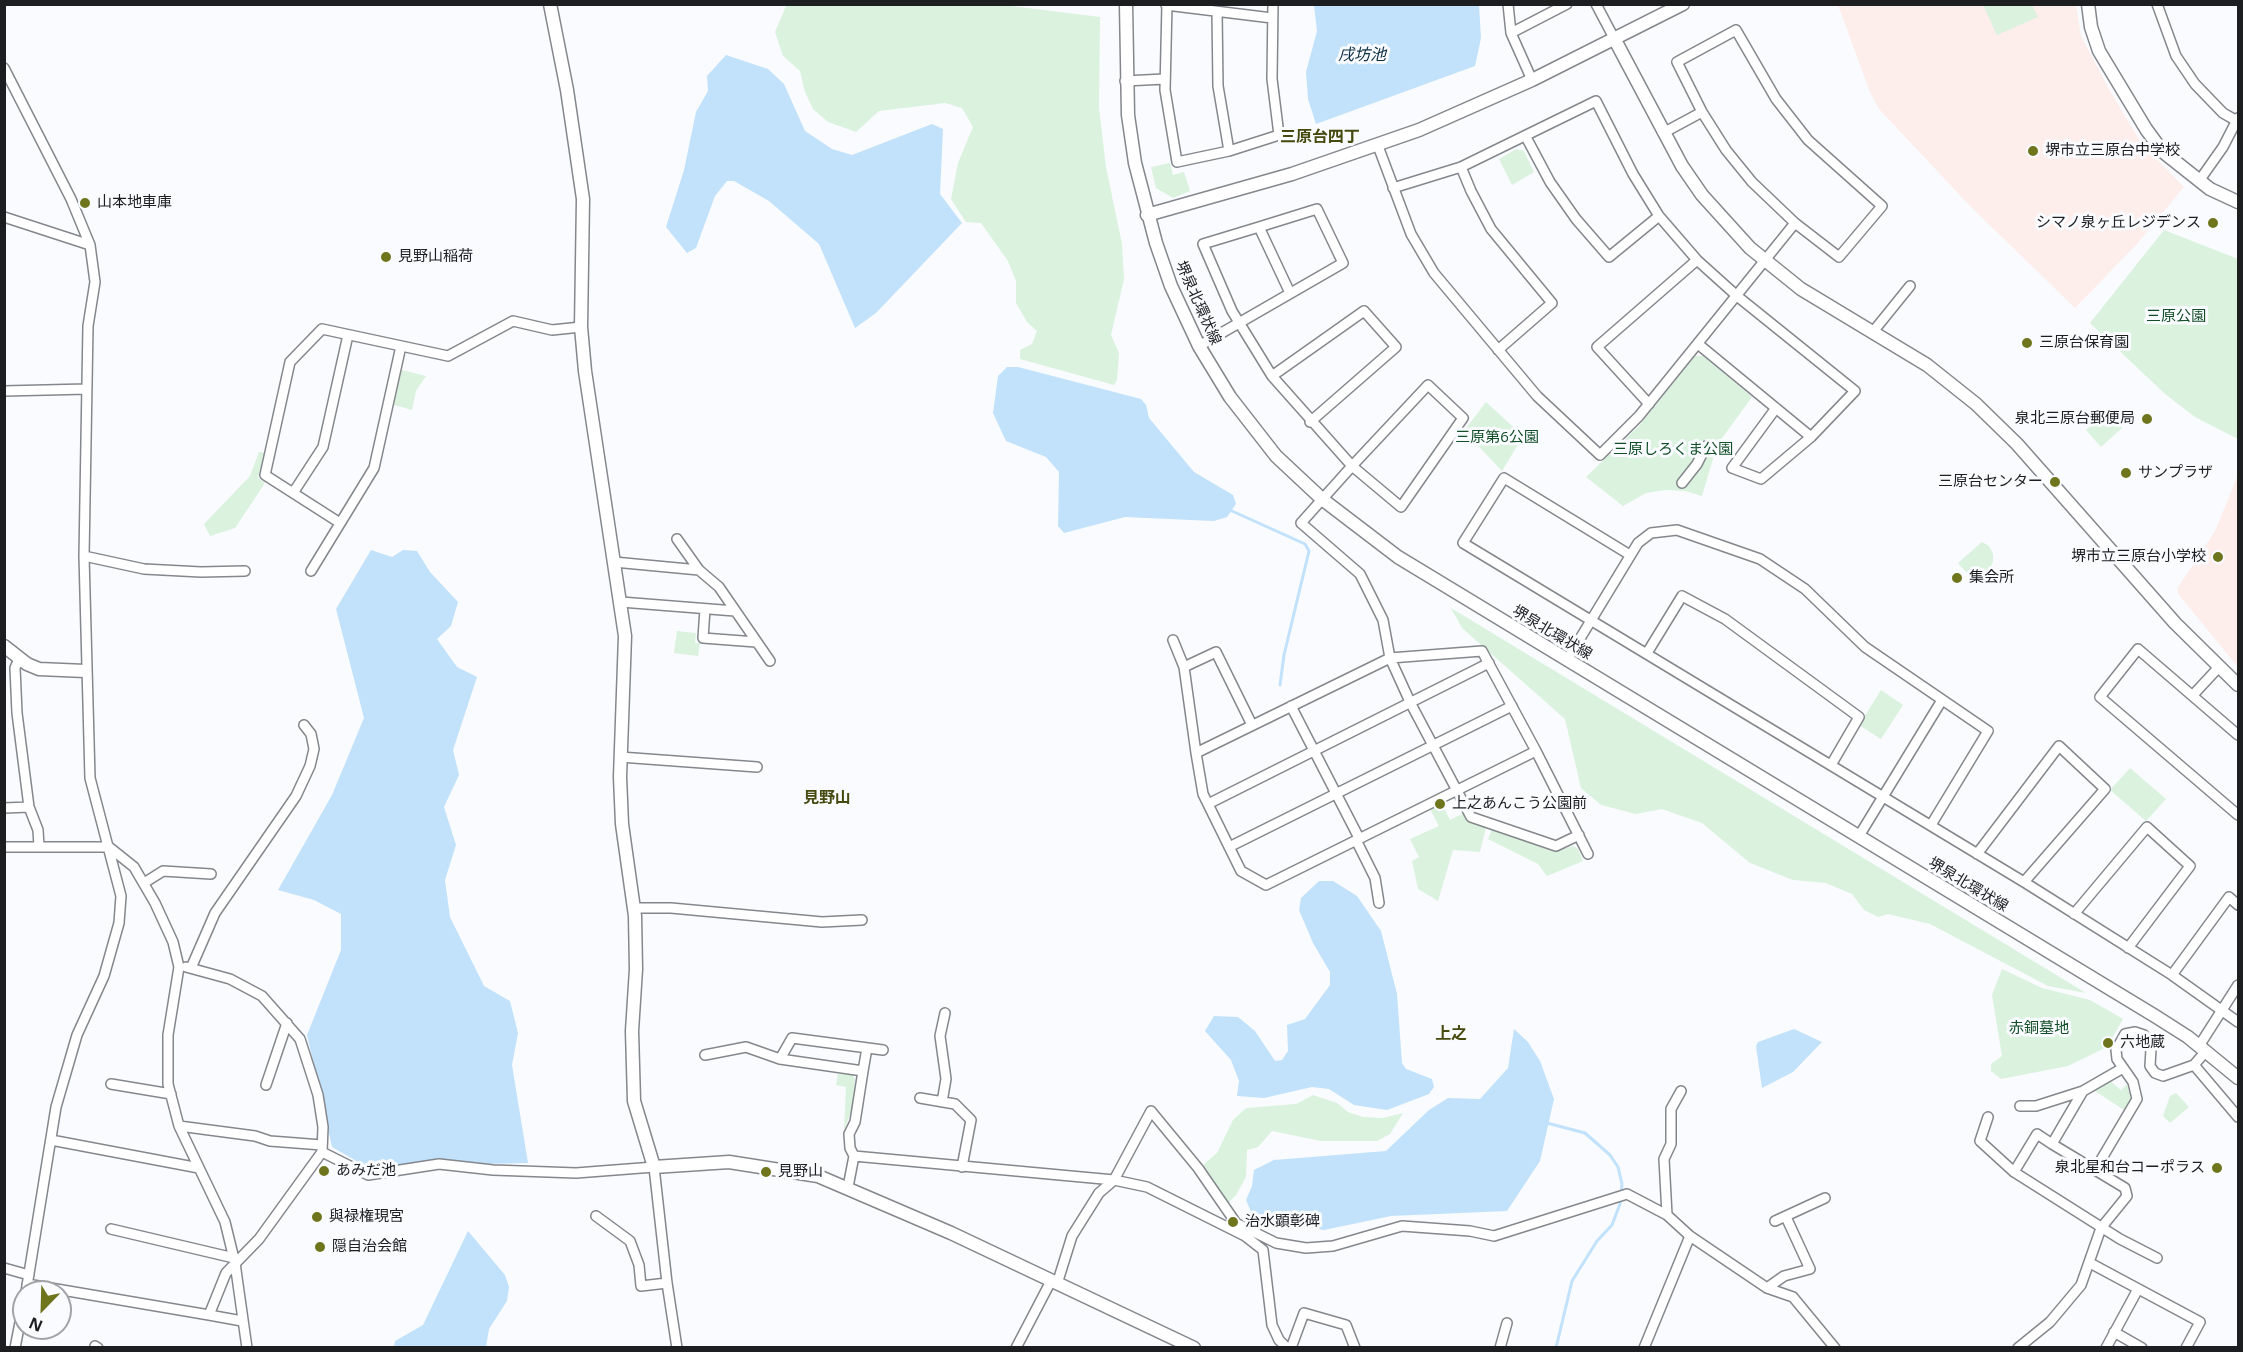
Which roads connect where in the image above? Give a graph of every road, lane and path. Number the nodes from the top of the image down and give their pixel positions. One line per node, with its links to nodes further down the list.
1 (550, 4): 41 (street)
2 (1126, 4): 17 (street, 堺泉北環状線)
3 (1273, 4): 12 (street)
4 (1508, 4): 13 (street)
5 (1567, 4): 13 (street)
6 (1596, 4): 14 (street)
7 (1683, 4): 14 (street)
8 (2088, 4): 26 (street)
9 (2157, 4): 20 (street)
10 (1166, 5): 11 (street); 16 (street)
11 (1217, 12): 12 (street); 24 (street)
12 (1272, 18): 24 (street)
13 (1511, 33): 18 (street)
14 (1615, 40): 18 (street); 21 (street)
15 (4, 68): 34 (street)
16 (1164, 79): 17 (street); 24 (street)
17 (1125, 81): 29 (street, 堺泉北環状線)
18 (1533, 81): 23 (street)
19 (1702, 112): 21 (street); 32 (street); 32 (street)
20 (2238, 119): 26 (street)
21 (1663, 133): 36 (street)
22 (1526, 137): 25 (street); 30 (street); 30 (street)
23 (1378, 146): 27 (street); 29 (street)
24 (1229, 151)
25 (1461, 167): 27 (street); 47 (street)
26 (2199, 181): 28 (street)
27 (1393, 188): 47 (street)
28 (2238, 202)
29 (1147, 215): 46 (street, 堺泉北環状線)
30 (1659, 216): 35 (street)
31 (4, 217): 34 (street)
32 (1795, 223): 36 (street)
33 (1259, 227): 38 (street); 38 (street); 40 (street)
34 (90, 245): 49 (street)
35 (1696, 260): 39 (street); 51 (street)
36 (1765, 260): 39 (street); 42 (street)
37 (1910, 286): 42 (street)
38 (1290, 293): 40 (street)
39 (1737, 296): 44 (street); 54 (street)
40 (1240, 324): 46 (street); 48 (street)
41 (580, 327): 45 (street); 64 (street)
42 (1872, 333): 82 (street)
43 (348, 335): 45 (street); 58 (street); 58 (street)
44 (1698, 344): 51 (street); 52 (street)
45 (401, 346): 60 (street)
46 (1199, 346): 59 (street, 堺泉北環状線)
47 (1498, 350): 51 (street)
48 (1272, 376): 53 (street); 53 (street)
49 (87, 389): 50 (street); 63 (street)
50 (4, 391)
51 (1649, 404)
52 (1776, 408): 54 (street); 54 (street)
53 (1310, 422): 56 (street)
54 (1811, 437)
55 (1706, 446): 57 (street)
56 (1352, 466): 56 (street); 59 (street)
57 (1682, 483)
58 (293, 493): 60 (street)
59 (1322, 499): 76 (street); 78 (street, 堺泉北環状線)
60 (340, 523): 67 (street)
61 (677, 539): 65 (street)
62 (1630, 555): 71 (street); 71 (street); 86 (street)
63 (84, 556): 66 (street); 83 (street)
64 (614, 562): 65 (street); 68 (street)
65 (699, 570): 70 (street)
66 (245, 571)
67 (311, 571)
68 (621, 602): 69 (street); 97 (street)
69 (705, 609): 70 (street); 73 (street)
70 (735, 611): 73 (street)
71 (1590, 619): 75 (street); 78 (street)
72 (1173, 640): 81 (street)
73 (756, 642): 79 (street)
74 (4, 646): 77 (street)
75 (1647, 653): 98 (street); 98 (street)
76 (1390, 658): 80 (street); 87 (street); 88 (street)
77 (19, 659): 83 (street); 104 (street)
78 (1567, 660): 109 (street, 堺泉北環状線)
79 (770, 662)
80 (1489, 663): 87 (street); 89 (street)
81 (1184, 667): 90 (street); 96 (street)
82 (2219, 667): 84 (street); 85 (street)
83 (85, 671): 113 (street)
84 (2238, 685)
85 (2193, 695): 92 (street); 106 (street)
86 (1942, 700): 102 (street); 107 (street)
87 (1411, 704): 93 (street); 94 (street)
88 (1291, 706): 90 (street); 94 (street)
89 (1512, 706): 93 (street); 95 (street)
90 (1252, 725): 96 (street)
91 (304, 726): 127 (street)
92 (2238, 735)
93 (1432, 745): 100 (street); 101 (street)
94 (1315, 751): 101 (street); 103 (street)
95 (1536, 751): 100 (street); 108 (street)
96 (1196, 753): 103 (street)
97 (620, 757): 99 (street); 122 (street)
98 (1831, 765): 102 (street)
99 (757, 767)
100 (1457, 789): 108 (street); 110 (street)
101 (1336, 793): 110 (street); 114 (street)
102 (1882, 797): 107 (street); 109 (street)
103 (1208, 804): 114 (street)
104 (29, 807): 105 (street); 111 (street)
105 (4, 808)
106 (2238, 815)
107 (1931, 825): 116 (street)
108 (1579, 836): 115 (street)
109 (1859, 836): 135 (street, 堺泉北環状線)
110 (1358, 839): 114 (street); 120 (street)
111 (39, 846): 112 (street); 113 (street)
112 (4, 847)
113 (109, 847): 119 (street); 154 (street)
114 (1229, 847)
115 (1588, 854)
116 (1977, 854): 118 (street); 118 (street)
117 (211, 874): 119 (street)
118 (2024, 882): 123 (street)
119 (144, 883): 126 (street)
120 (1379, 903)
121 (2238, 905): 128 (street)
122 (633, 908): 124 (street); 158 (street)
123 (2074, 914): 125 (street); 125 (street)
124 (862, 920)
125 (2128, 948): 128 (street)
126 (179, 967): 127 (street); 147 (street)
127 (191, 968): 133 (street)
128 (2172, 975): 130 (street)
129 (2238, 985): 130 (street)
130 (2223, 1010): 132 (street); 135 (street)
131 (945, 1013): 149 (street)
132 (2238, 1022)
133 (287, 1023): 144 (street); 156 (street)
134 (867, 1048): 136 (street); 138 (street); 141 (street)
135 (2203, 1048): 139 (street); 142 (street, 堺泉北環状線)
136 (883, 1050)
137 (705, 1055): 138 (street)
138 (780, 1059): 141 (street)
139 (2194, 1065): 140 (street); 152 (street)
140 (2123, 1068): 146 (street); 161 (street)
141 (863, 1071): 157 (street)
142 (2238, 1078)
143 (111, 1084): 147 (street)
144 (266, 1085)
145 (1681, 1091): 166 (street)
146 (2083, 1091): 150 (street); 155 (street)
147 (171, 1094): 153 (street)
148 (920, 1098): 149 (street)
149 (942, 1102): 159 (street)
150 (2020, 1106)
151 (1988, 1117): 162 (street)
152 (2238, 1117)
153 (179, 1126): 156 (street); 160 (street)
154 (51, 1140): 160 (street); 179 (street)
155 (2052, 1144): 161 (street); 162 (street)
156 (322, 1149): 158 (street); 175 (street)
157 (854, 1156): 159 (street); 164 (street)
158 (654, 1167): 164 (street); 181 (street)
159 (962, 1167): 163 (street)
160 (199, 1168): 175 (street)
161 (2095, 1170): 171 (street)
162 (2013, 1172): 171 (street)
163 (1114, 1180): 170 (street); 170 (street); 180 (street)
164 (848, 1187): 180 (street)
165 (1825, 1198): 168 (street)
166 (1667, 1215): 170 (street); 173 (street)
167 (596, 1216): 181 (street)
168 (1786, 1217): 169 (street); 182 (street)
169 (1775, 1221)
170 (1235, 1227): 193 (street)
171 (2101, 1228): 174 (street); 176 (street)
172 (111, 1229): 175 (street)
173 (1690, 1236): 182 (street); 196 (street)
174 (2157, 1258)
175 (235, 1260): 185 (street); 186 (street)
176 (2090, 1263): 183 (street); 198 (street)
177 (4, 1268): 178 (street)
178 (22, 1280)
179 (29, 1280)
180 (1054, 1282): 191 (street); 192 (street)
181 (667, 1283): 190 (street)
182 (1767, 1288): 197 (street)
183 (2138, 1289): 188 (street); 201 (street)
184 (72, 1292): 185 (street)
185 (209, 1315): 186 (street)
186 (242, 1321): 189 (street)
187 (1507, 1323): 195 (street)
188 (2114, 1332): 199 (street); 200 (street)
189 (247, 1347)
190 (677, 1347)
191 (1016, 1347)
192 (1194, 1347)
193 (1289, 1347): 194 (street)
194 (1355, 1347)
195 (1500, 1347)
196 (1644, 1347)
197 (1835, 1347)
198 (2018, 1347)
199 (2106, 1347)
200 (2142, 1347)
201 (2186, 1347)

